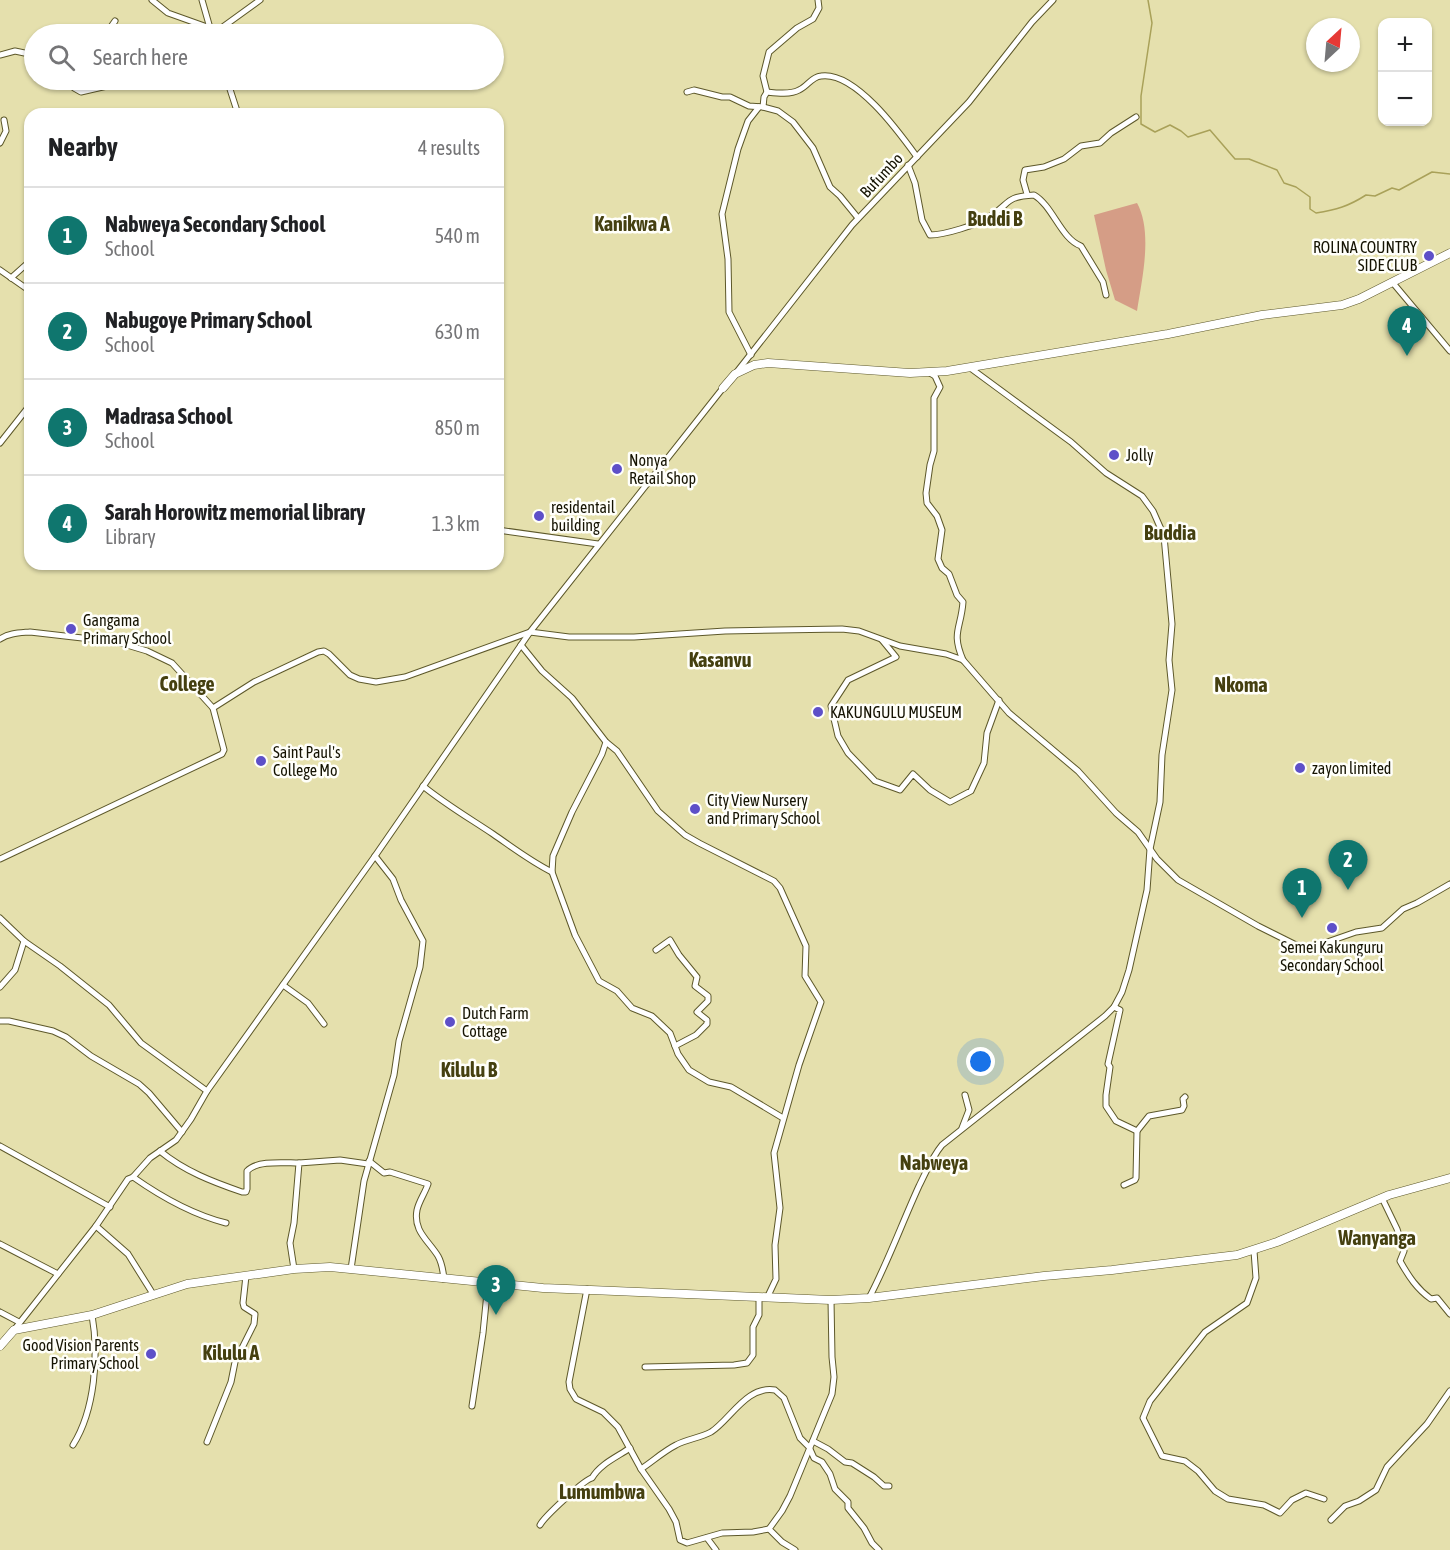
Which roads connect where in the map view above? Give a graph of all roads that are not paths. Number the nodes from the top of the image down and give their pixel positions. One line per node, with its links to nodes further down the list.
1 (152, 0): 8 (street)
2 (202, 0): 9 (street)
3 (260, 0): 10 (street)
4 (818, 0): 15 (street)
5 (1053, 0): 21 (street, Bufumbo)
6 (115, 21): 7 (street)
7 (113, 24)
8 (193, 24)
9 (210, 24)
10 (224, 24)
11 (24, 53): 12 (street)
12 (0, 55)
13 (230, 90): 17 (street)
14 (687, 92): 16 (street)
15 (767, 92): 16 (street); 21 (street)
16 (761, 107): 24 (street); 34 (street)
17 (236, 108)
18 (1136, 117): 23 (street)
19 (4, 120): 20 (street)
20 (0, 143)
21 (917, 156): 22 (street, Bufumbo)
22 (909, 165): 23 (street); 24 (street, Bufumbo)
23 (1027, 194): 32 (street)
24 (858, 218): 34 (street, Bufumbo)
25 (1450, 253): 30 (street)
26 (24, 266): 28 (street)
27 (2, 271): 28 (street); 29 (street)
28 (11, 278): 31 (street)
29 (0, 279)
30 (1393, 283): 33 (street); 35 (street)
31 (24, 287)
32 (1106, 295)
33 (1450, 351)
34 (751, 355): 37 (street, Bufumbo)
35 (969, 368): 36 (street); 54 (street)
36 (928, 372): 37 (street); 46 (street)
37 (735, 374): 38 (street)
38 (723, 388): 42 (street)
39 (24, 413): 40 (street)
40 (0, 443)
41 (504, 531): 42 (street)
42 (598, 544): 43 (street)
43 (530, 632): 45 (street); 47 (street); 51 (street)
44 (0, 639): 51 (street)
45 (881, 639): 48 (street); 50 (street)
46 (956, 644): 48 (street); 49 (street)
47 (521, 645): 52 (street); 53 (street)
48 (946, 654): 49 (street)
49 (963, 660): 50 (street)
50 (999, 700): 54 (street)
51 (213, 708): 56 (street)
52 (606, 742): 59 (street); 73 (street)
53 (423, 786): 55 (street); 59 (street)
54 (1150, 849): 57 (street); 58 (street)
55 (375, 856): 64 (street); 80 (street)
56 (0, 859)
57 (1150, 862): 58 (street); 66 (street)
58 (1164, 866): 60 (street)
59 (552, 872): 69 (street)
60 (1450, 884)
61 (0, 918): 62 (street)
62 (24, 942): 65 (street); 70 (street)
63 (656, 950): 69 (street)
64 (284, 985): 68 (street); 70 (street)
65 (0, 987)
66 (1114, 1007): 74 (street); 75 (street)
67 (0, 1022): 76 (street)
68 (324, 1024)
69 (675, 1046): 73 (street)
70 (207, 1091): 76 (street)
71 (965, 1095): 74 (street)
72 (1185, 1096): 75 (street)
73 (783, 1118): 98 (street)
74 (962, 1130): 99 (street)
75 (1137, 1131): 83 (street)
76 (182, 1132): 78 (street)
77 (0, 1146): 85 (street)
78 (160, 1151): 79 (street); 81 (street)
79 (299, 1162): 80 (street); 90 (street)
80 (369, 1162): 91 (street); 94 (street)
81 (133, 1177): 85 (street); 86 (street)
82 (1450, 1178): 84 (street)
83 (1124, 1185)
84 (1382, 1198): 89 (street); 102 (street)
85 (110, 1207): 87 (street)
86 (226, 1223)
87 (96, 1226): 92 (street); 97 (street)
88 (0, 1244): 92 (street)
89 (1254, 1251): 99 (street); 116 (street)
90 (294, 1269): 91 (street); 93 (street)
91 (351, 1269): 94 (street)
92 (58, 1274): 104 (street)
93 (246, 1276): 97 (street); 110 (street)
94 (444, 1279): 95 (street)
95 (488, 1283): 96 (street); 108 (street)
96 (587, 1289): 98 (street); 113 (street)
97 (153, 1294): 103 (street)
98 (763, 1298): 100 (street); 106 (street)
99 (868, 1298): 100 (street)
100 (831, 1300): 109 (street)
101 (0, 1312): 104 (street)
102 (1450, 1314)
103 (92, 1315): 104 (street); 111 (street)
104 (17, 1326): 105 (street)
105 (0, 1346)
106 (645, 1367)
107 (1450, 1391): 117 (street)
108 (472, 1406)
109 (813, 1441): 112 (street); 115 (street)
110 (207, 1442)
111 (73, 1445)
112 (809, 1447): 114 (street); 119 (street); 125 (street)
113 (630, 1448): 114 (street); 118 (street)
114 (641, 1469): 121 (street)
115 (889, 1486)
116 (1324, 1499)
117 (1331, 1520)
118 (540, 1525)
119 (769, 1528): 120 (street); 124 (street)
120 (707, 1538): 121 (street); 123 (street)
121 (685, 1542): 122 (street)
122 (682, 1550)
123 (716, 1550)
124 (795, 1550)
125 (879, 1550)

